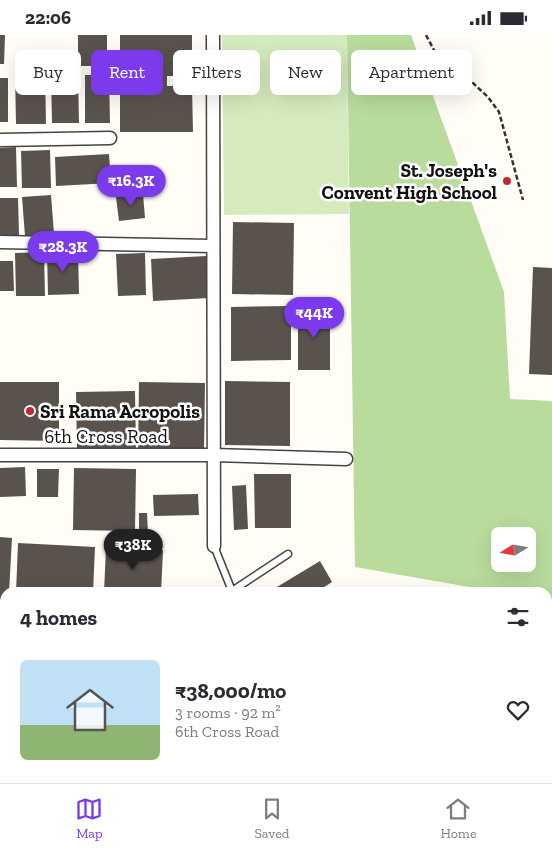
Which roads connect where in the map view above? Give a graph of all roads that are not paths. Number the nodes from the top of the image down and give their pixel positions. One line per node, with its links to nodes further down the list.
1 (213, 35): 5 (street)
2 (110, 138): 3 (street)
3 (0, 140)
4 (0, 242): 5 (street)
5 (212, 246): 7 (street)
6 (0, 455): 7 (street, 6th Cross Road)
7 (213, 455): 8 (street, 6th Cross Road); 9 (street)
8 (346, 459)
9 (214, 546): 11 (lane)
10 (288, 554): 12 (lane)
11 (229, 587)
12 (238, 587)

